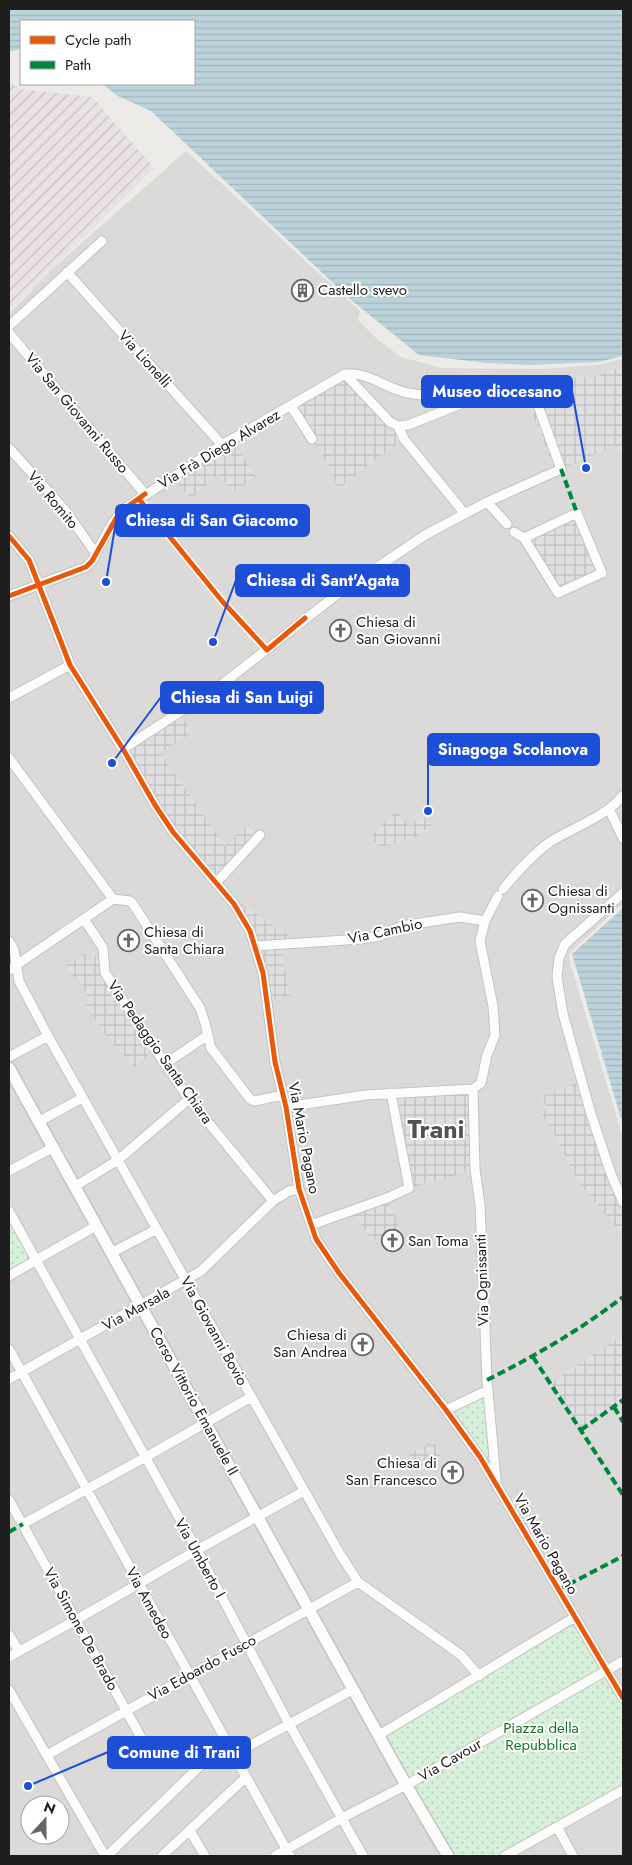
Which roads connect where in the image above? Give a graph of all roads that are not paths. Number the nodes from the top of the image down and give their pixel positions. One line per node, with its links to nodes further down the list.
1 (102, 241): 2 (street)
2 (67, 272): 3 (street); 10 (street, Via Lionelli)
3 (9, 326)
4 (9, 333): 12 (street, Via San Giovanni Russo)
5 (346, 374): 6 (street); 7 (street, Via Frà Diego Alvarez); 8 (street)
6 (493, 392): 8 (street); 13 (street)
7 (291, 406): 9 (street); 10 (street, Via Frà Diego Alvarez)
8 (398, 426): 14 (street)
9 (312, 439)
10 (222, 445): 12 (street, Via Frà Diego Alvarez)
11 (9, 448): 19 (street, Via Romito)
12 (145, 494): 19 (street, Via Frà Diego Alvarez)
13 (487, 502): 14 (street); 15 (street)
14 (465, 514): 24 (street)
15 (507, 524)
16 (514, 532): 18 (street)
17 (9, 536): 20 (street)
18 (524, 538): 18 (street)
19 (96, 554): 20 (street, Via Frà Diego Alvarez)
20 (39, 585): 21 (street, Via Frà Diego Alvarez); 22 (street)
21 (9, 596)
22 (70, 665): 23 (street); 24 (street)
23 (9, 698)
24 (123, 749): 30 (street, Via Mario Pagano)
25 (9, 758): 32 (street)
26 (622, 796): 27 (street)
27 (609, 808): 29 (street); 34 (street)
28 (260, 835): 30 (street)
29 (623, 838)
30 (216, 883): 36 (street, Via Mario Pagano)
31 (623, 893): 56 (street)
32 (113, 899): 33 (street); 38 (street)
33 (84, 920): 37 (street); 41 (street, Via Pedaggio Santa Chiara)
34 (485, 921): 36 (street, Via Cambio); 43 (street)
35 (9, 941): 37 (street, Via Giovanni Bovio)
36 (255, 946): 45 (street, Via Mario Pagano)
37 (12, 968): 39 (street, Via Giovanni Bovio)
38 (208, 1035): 41 (street); 45 (street)
39 (48, 1036): 40 (street); 46 (street, Via Giovanni Bovio)
40 (9, 1057)
41 (165, 1064): 47 (street, Via Pedaggio Santa Chiara)
42 (9, 1068): 49 (street, Corso Vittorio Emanuele II)
43 (474, 1089): 44 (street); 70 (street, Via Ognissanti)
44 (391, 1093): 48 (street); 58 (street)
45 (283, 1095): 48 (street, Via Mario Pagano)
46 (82, 1098): 49 (street); 51 (street, Via Giovanni Bovio)
47 (189, 1099): 51 (street); 55 (street, Via Pedaggio Santa Chiara)
48 (286, 1107): 54 (street, Via Mario Pagano)
49 (38, 1122): 50 (street, Corso Vittorio Emanuele II)
50 (52, 1148): 52 (street); 53 (street, Corso Vittorio Emanuele II)
51 (118, 1160): 53 (street); 60 (street, Via Giovanni Bovio)
52 (9, 1171)
53 (74, 1187): 59 (street, Corso Vittorio Emanuele II)
54 (299, 1189): 55 (street, Via Marsala); 58 (street, Via Mario Pagano)
55 (273, 1201): 64 (street, Via Marsala)
56 (623, 1202)
57 (9, 1211): 62 (street, Via Umberto I)
58 (311, 1225): 72 (street, Via Mario Pagano)
59 (96, 1226): 61 (street, Corso Vittorio Emanuele II); 62 (street)
60 (157, 1229): 61 (street); 64 (street, Via Giovanni Bovio)
61 (111, 1253): 65 (street, Corso Vittorio Emanuele II)
62 (36, 1260): 63 (street); 66 (street, Via Umberto I)
63 (9, 1276)
64 (186, 1281): 65 (street, Via Marsala); 71 (street, Via Giovanni Bovio)
65 (142, 1306): 66 (street, Via Marsala); 73 (street, Corso Vittorio Emanuele II)
66 (81, 1339): 68 (street, Via Marsala); 74 (street, Via Umberto I)
67 (9, 1349): 68 (street, Via Amedeo)
68 (22, 1372): 69 (street, Via Marsala); 76 (street, Via Amedeo)
69 (9, 1379)
70 (488, 1390): 72 (street); 75 (street, Via Ognissanti)
71 (251, 1396): 73 (street); 77 (street, Via Giovanni Bovio)
72 (446, 1410): 75 (street, Via Mario Pagano)
73 (205, 1423): 74 (street); 79 (street, Corso Vittorio Emanuele II)
74 (144, 1458): 76 (street); 81 (street, Via Umberto I)
75 (496, 1482): 85 (street, Via Mario Pagano)
76 (86, 1489): 80 (street); 83 (street, Via Amedeo)
77 (304, 1491): 79 (street); 82 (street, Via Giovanni Bovio)
78 (9, 1500): 80 (street, Via Simone De Brado)
79 (259, 1516): 81 (street); 84 (street, Corso Vittorio Emanuele II)
80 (23, 1524): 86 (street, Via Simone De Brado)
81 (197, 1550): 83 (street); 88 (street, Via Umberto I)
82 (358, 1582): 84 (street, Via Edoardo Fusco); 94 (street, Via Giovanni Bovio)
83 (138, 1584): 86 (street); 93 (street, Via Amedeo)
84 (309, 1609): 88 (street, Via Edoardo Fusco); 96 (street, Corso Vittorio Emanuele II)
85 (575, 1617): 92 (street); 94 (street)
86 (76, 1620): 89 (street); 99 (street, Via Simone De Brado)
87 (9, 1635): 89 (street)
88 (246, 1643): 93 (street, Via Edoardo Fusco); 100 (street, Via Umberto I)
89 (19, 1651): 90 (street)
90 (9, 1657)
91 (623, 1661): 92 (street, Via Cavour)
92 (608, 1672): 95 (street); 98 (street); 106 (street, Via Cavour)
93 (190, 1676): 99 (street, Via Edoardo Fusco); 103 (street, Via Amedeo)
94 (478, 1676): 101 (street)
95 (623, 1682)
96 (354, 1689): 100 (street); 101 (street, Corso Vittorio Emanuele II)
97 (9, 1690): 102 (street)
98 (623, 1698)
99 (126, 1711): 102 (street, Via Edoardo Fusco); 104 (street, Via Simone De Brado)
100 (289, 1724): 103 (street); 108 (street, Via Umberto I)
101 (379, 1735): 106 (street)
102 (47, 1754): 112 (street)
103 (232, 1755): 104 (street); 105 (street, Via Amedeo)
104 (201, 1765): 112 (street)
105 (245, 1778): 110 (street); 111 (street, Via Amedeo)
106 (406, 1785): 108 (street, Via Cavour); 117 (street)
107 (623, 1790): 109 (street)
108 (342, 1818): 111 (street, Via Cavour); 116 (street, Via Umberto I)
109 (557, 1827): 118 (street); 119 (street)
110 (190, 1831): 113 (street); 114 (street)
111 (288, 1853): 115 (street, Via Cavour)
112 (103, 1855)
113 (162, 1856)
114 (205, 1856)
115 (275, 1856)
116 (363, 1856)
117 (448, 1856)
118 (505, 1856)
119 (573, 1856)

